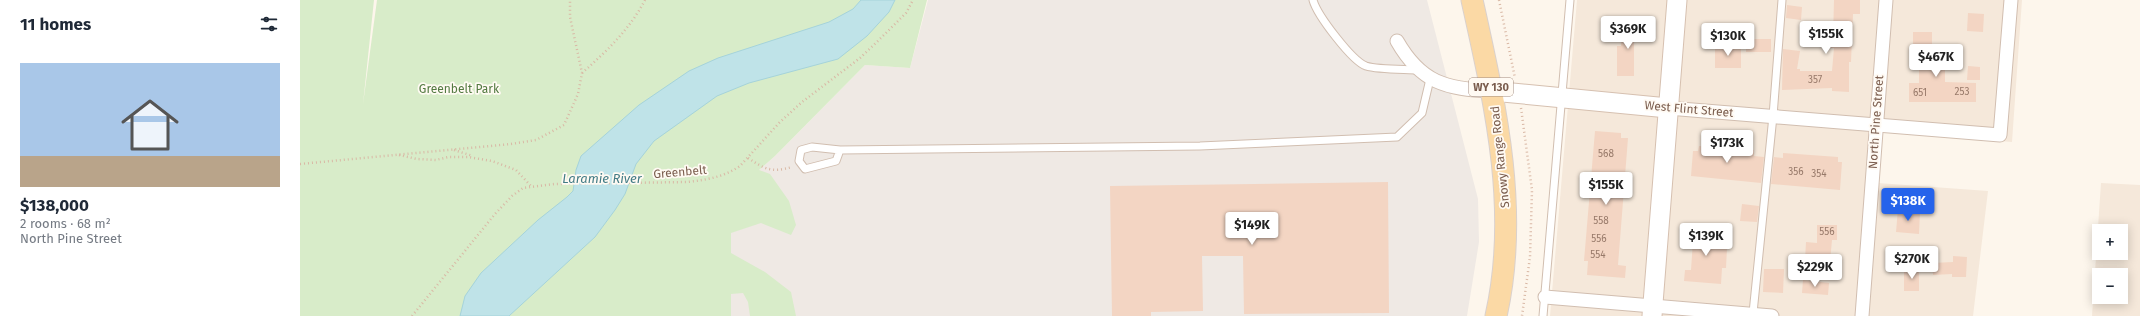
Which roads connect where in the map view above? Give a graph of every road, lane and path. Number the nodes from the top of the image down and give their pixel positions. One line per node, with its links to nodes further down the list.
1 (570, 0): 14 (path)
2 (645, 0): 14 (path)
3 (913, 0): 25 (path, Greenbelt)
4 (1313, 0): 13 (lane)
5 (1472, 0): 16 (main road, Snowy Range Road / WY 130)
6 (1499, 0): 17 (path)
7 (1570, 0): 18 (lane)
8 (1677, 0): 19 (street)
9 (1782, 0): 20 (lane)
10 (1886, 0): 21 (street, North Pine Street)
11 (2011, 0): 21 (street, West Flint Street)
12 (1398, 41): 13 (street, West Flint Street)
13 (1419, 70): 15 (street, West Flint Street)
14 (582, 73): 22 (path)
15 (1430, 79): 16 (street, West Flint Street); 23 (lane)
16 (1492, 92): 17 (street, West Flint Street); 34 (main road, Snowy Range Road / WY 130)
17 (1518, 94): 18 (street, West Flint Street); 35 (path)
18 (1562, 98): 19 (street, West Flint Street); 30 (lane)
19 (1668, 108): 20 (street, West Flint Street); 31 (street)
20 (1773, 116): 21 (street, West Flint Street); 32 (lane)
21 (1876, 125): 38 (street, North Pine Street)
22 (452, 149): 24 (path); 26 (path)
23 (840, 150): 28 (lane); 28 (lane)
24 (396, 155): 26 (path); 27 (path)
25 (748, 158): 28 (path); 29 (path, Greenbelt)
26 (480, 159): 29 (path)
27 (300, 164)
28 (802, 164)
29 (531, 186): 33 (path, Greenbelt)
30 (1545, 297): 31 (street); 36 (lane)
31 (1652, 311): 32 (street)
32 (1751, 315): 37 (street)
33 (412, 316)
34 (1496, 316)
35 (1522, 316)
36 (1543, 316)
37 (1772, 316)
38 (1862, 316)

